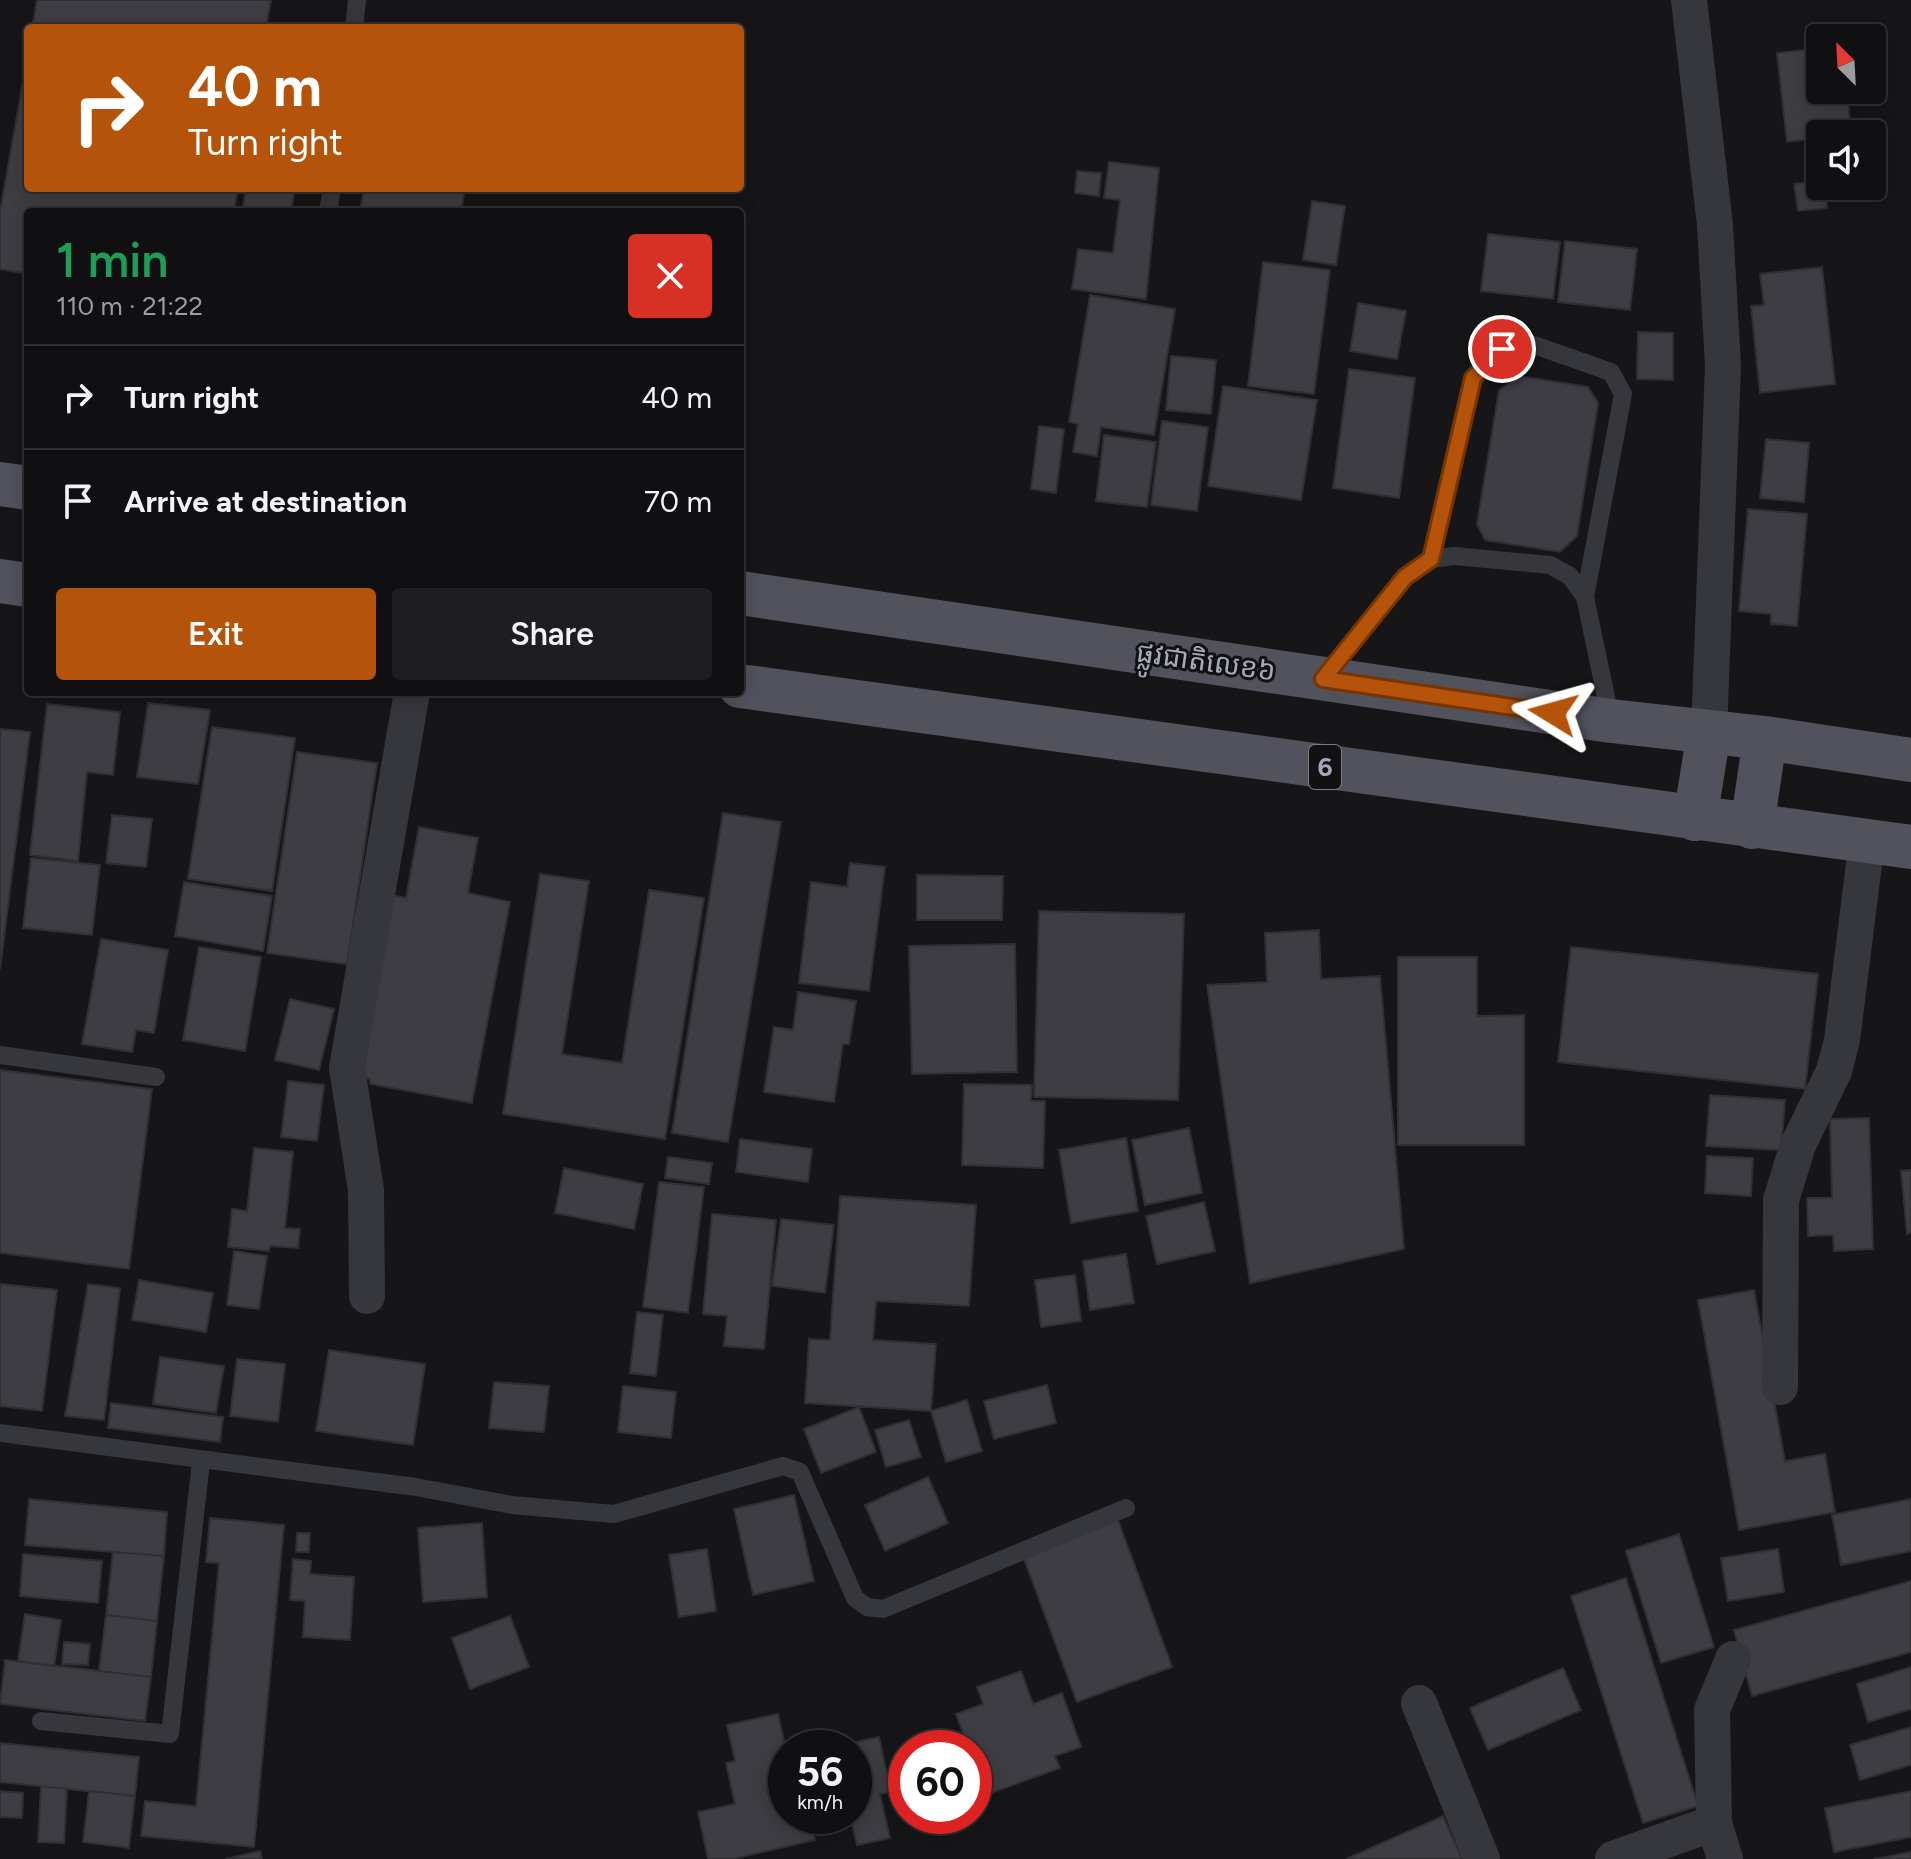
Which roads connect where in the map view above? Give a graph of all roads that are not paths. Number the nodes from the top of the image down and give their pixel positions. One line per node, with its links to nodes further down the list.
1 (357, 0): 3 (lane)
2 (1689, 0): 15 (street)
3 (354, 24)
4 (0, 484): 5 (main road)
5 (24, 487)
6 (1431, 559): 10 (lane); 10 (lane); 11 (lane)
7 (0, 581): 8 (main road)
8 (24, 584)
9 (744, 594): 11 (main road, ផ្លូវជាតិលេខ៦)
10 (1585, 597): 14 (lane)
11 (1323, 679): 14 (main road, ផ្លូវជាតិលេខ៦)
12 (744, 687): 18 (main road, 6)
13 (411, 696): 24 (street)
14 (1611, 721): 15 (main road, ផ្លូវជាតិលេខ៦)
15 (1709, 732): 16 (main road, ផ្លូវជាតិលេខ៦); 18 (main road)
16 (1765, 738): 17 (main road, ផ្លូវជាតិលេខ៦); 19 (main road)
17 (1911, 760)
18 (1695, 819): 19 (main road, 6)
19 (1752, 827): 20 (main road, 6)
20 (1867, 840): 21 (main road, 6); 25 (street)
21 (1911, 847)
22 (0, 1055): 23 (lane)
23 (156, 1077)
24 (367, 1296)
25 (1780, 1387)
26 (0, 1433): 27 (lane)
27 (201, 1462): 28 (lane); 31 (lane)
28 (1126, 1508)
29 (1733, 1659): 32 (street)
30 (1419, 1703): 33 (street)
31 (41, 1721)
32 (1714, 1823): 34 (street); 35 (street)
33 (1482, 1859)
34 (1613, 1859)
35 (1725, 1859)

